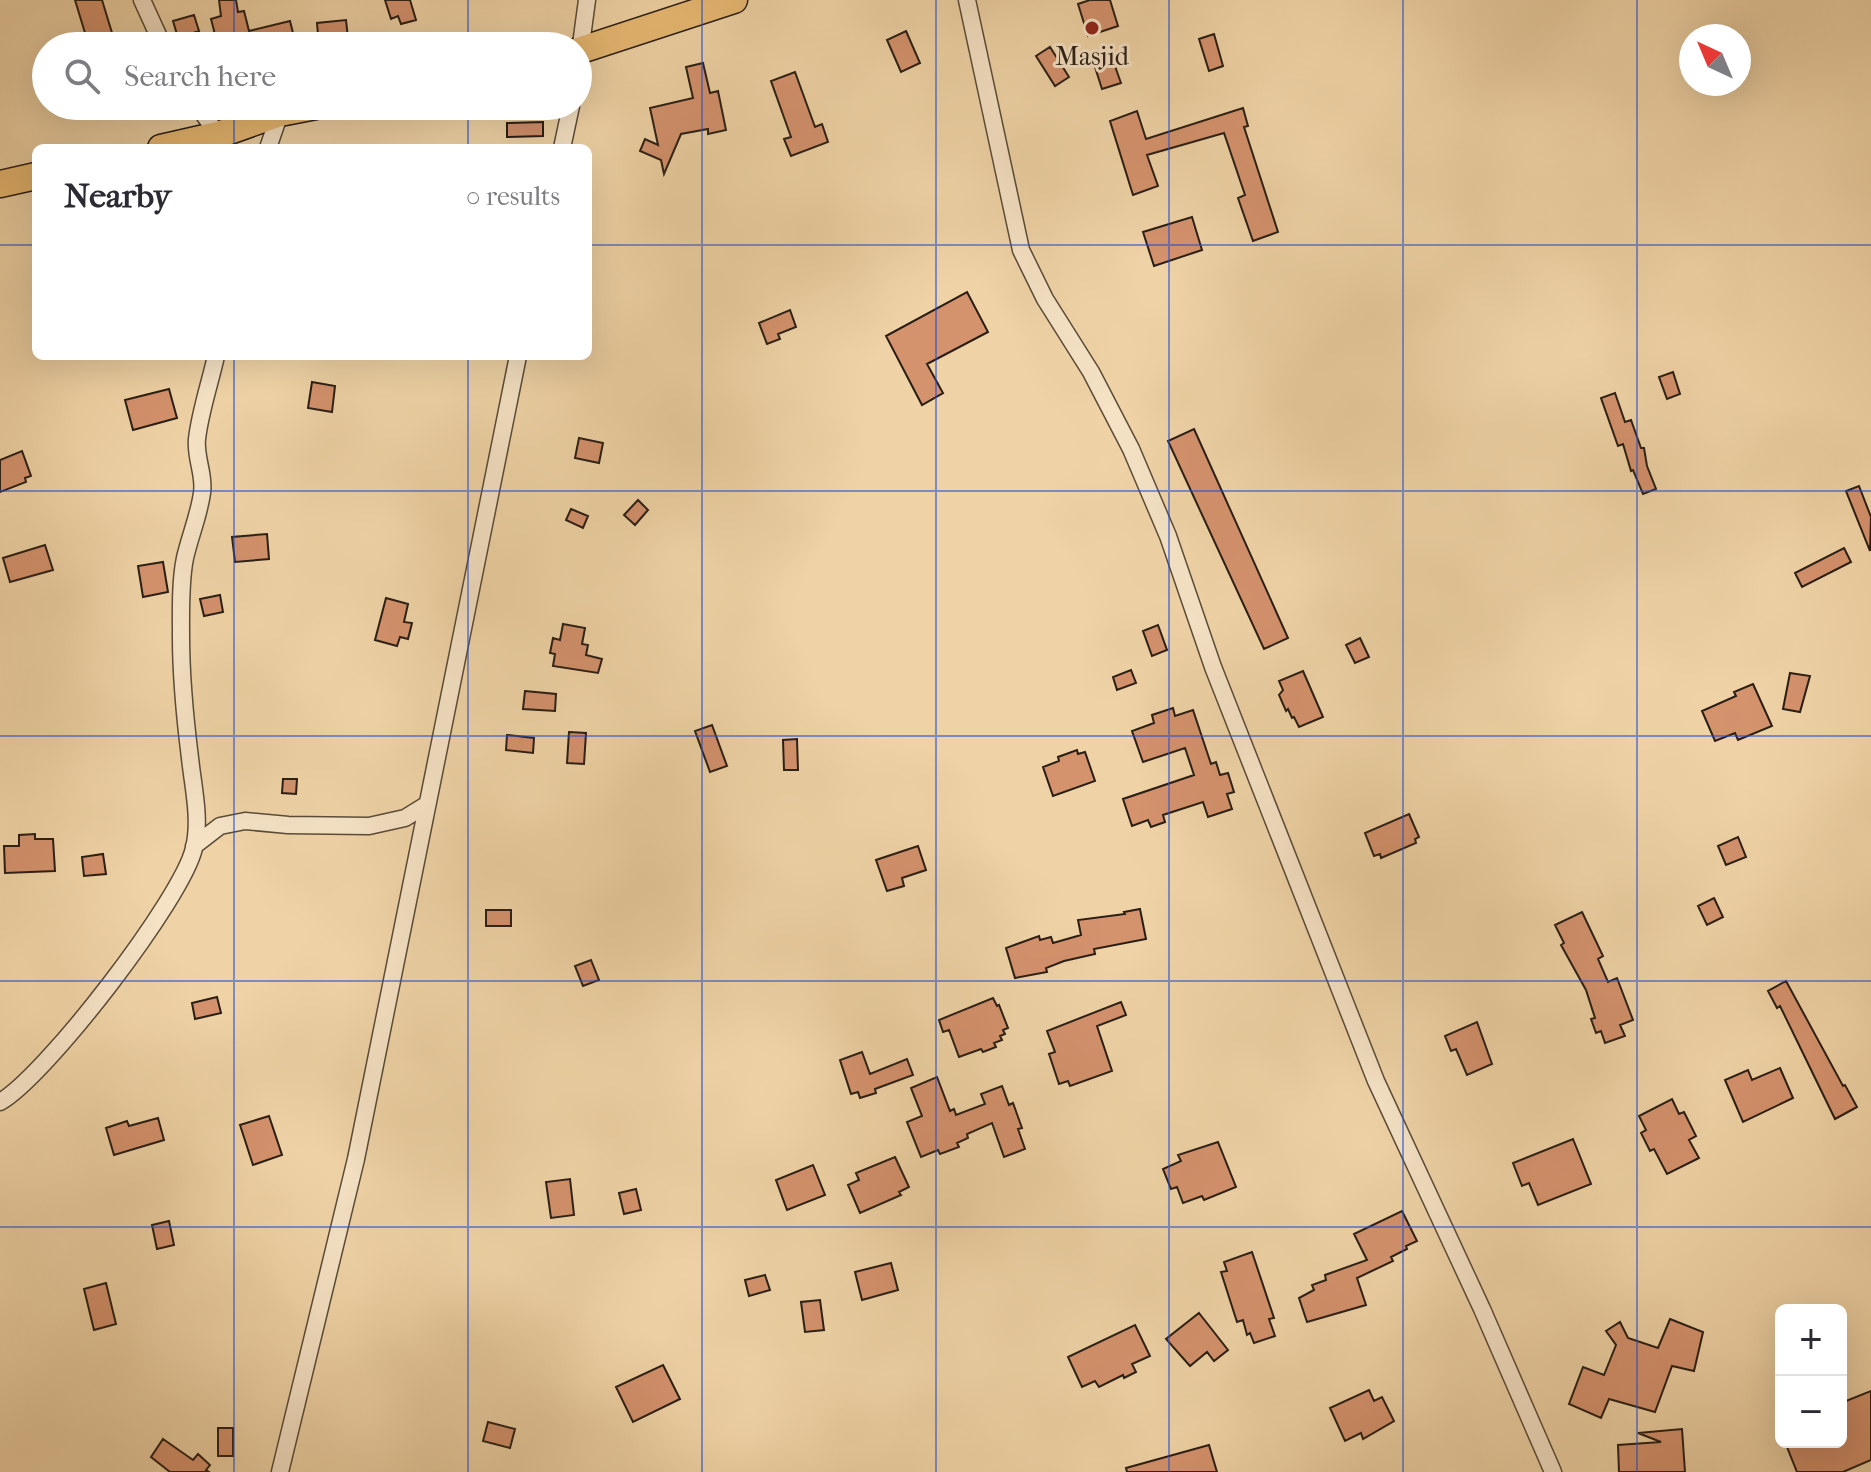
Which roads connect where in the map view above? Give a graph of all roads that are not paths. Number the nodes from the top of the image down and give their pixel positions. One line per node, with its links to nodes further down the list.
1 (142, 0): 5 (street)
2 (587, 0): 6 (street)
3 (734, 0): 7 (main road)
4 (967, 0): 24 (street)
5 (157, 32)
6 (582, 32)
7 (592, 51)
8 (208, 120): 12 (street)
9 (260, 120): 12 (main road)
10 (278, 120): 14 (street)
11 (568, 120): 15 (street)
12 (218, 135): 13 (main road)
13 (179, 144)
14 (269, 144)
15 (563, 144)
16 (32, 177): 17 (main road)
17 (0, 184)
18 (215, 360): 21 (street)
19 (517, 360): 20 (street)
20 (426, 805): 21 (street); 23 (street)
21 (194, 846): 22 (street)
22 (0, 1102)
23 (280, 1472)
24 (1553, 1472)

